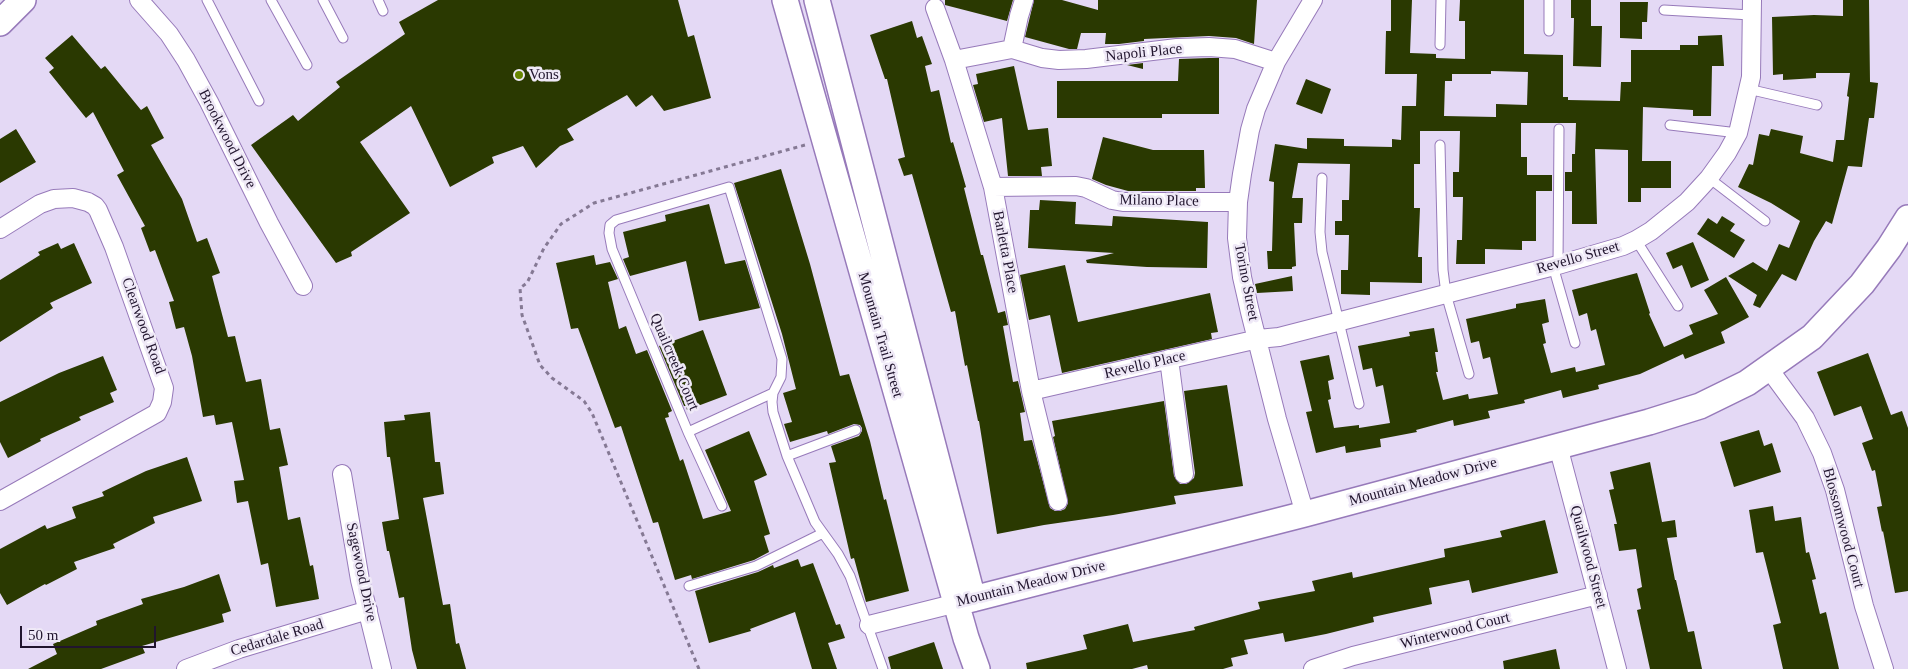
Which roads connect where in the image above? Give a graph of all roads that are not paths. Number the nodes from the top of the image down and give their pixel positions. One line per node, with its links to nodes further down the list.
1 (24, 0): 17 (street)
2 (139, 0): 41 (street, Brookwood Drive)
3 (207, 0): 26 (lane)
4 (271, 0): 24 (lane)
5 (323, 0): 19 (lane)
6 (378, 0): 16 (lane)
7 (784, 0): 66 (street, Mountain Trail Street)
8 (817, 0): 66 (street, Mountain Trail Street)
9 (1024, 0): 21 (street)
10 (1313, 0): 23 (street, Torino Street)
11 (1442, 0): 20 (lane)
12 (1549, 0): 18 (lane)
13 (1752, 7): 15 (lane); 25 (street, Revello Street)
14 (935, 8): 22 (street, Barletta Place)
15 (1664, 10)
16 (383, 11)
17 (0, 23)
18 (1549, 31)
19 (343, 38)
20 (1440, 45)
21 (1012, 49): 22 (street); 23 (street, Napoli Place)
22 (954, 60): 34 (street, Barletta Place)
23 (1276, 62): 35 (street, Torino Street)
24 (307, 66)
25 (1748, 88): 27 (lane); 30 (street, Revello Street)
26 (259, 101)
27 (1816, 106)
28 (1670, 125): 30 (lane)
29 (1559, 129): 40 (lane)
30 (1738, 133): 33 (street, Revello Street)
31 (1440, 145): 42 (lane)
32 (1322, 178): 44 (lane)
33 (1710, 178): 37 (lane); 39 (street, Revello Street)
34 (993, 187): 35 (street, Milano Place); 50 (street, Barletta Place)
35 (1238, 202): 45 (street, Torino Street)
36 (1908, 218): 48 (street, Mountain Meadow Drive)
37 (1765, 221)
38 (0, 229): 60 (street, Clearwood Road)
39 (1636, 240): 40 (street, Revello Street); 43 (lane)
40 (1558, 265): 42 (street, Revello Street); 46 (lane)
41 (303, 286)
42 (1446, 294): 44 (street, Revello Street); 49 (lane)
43 (1678, 306)
44 (1338, 321): 45 (street, Revello Street); 52 (lane)
45 (1258, 339): 47 (street, Revello Place); 62 (street, Torino Street)
46 (1575, 343)
47 (1168, 359): 50 (street, Revello Place); 58 (street)
48 (1769, 369): 55 (street, Mountain Meadow Drive); 76 (street, Blossomwood Court)
49 (1469, 374)
50 (1031, 391): 59 (street, Barletta Place)
51 (773, 393): 54 (lane); 54 (lane, Quailcreek Court); 56 (lane)
52 (1359, 404)
53 (856, 430): 56 (lane)
54 (688, 432): 61 (lane, Quailcreek Court)
55 (1558, 446): 62 (street, Mountain Meadow Drive); 65 (street, Quailwood Street)
56 (787, 456): 63 (lane)
57 (342, 474): 67 (street, Sagewood Drive)
58 (1184, 474)
59 (1058, 501)
60 (0, 502)
61 (722, 506)
62 (1305, 514): 66 (street, Mountain Meadow Drive)
63 (823, 533): 64 (lane); 68 (lane)
64 (689, 586)
65 (1598, 595): 74 (street, Winterwood Court); 75 (street, Quailwood Street)
66 (965, 601): 68 (street, Mountain Meadow Drive); 72 (street, Mountain Trail Street); 73 (street, Mountain Trail Street)
67 (368, 610): 69 (street, Cedardale Road); 70 (street, Sagewood Drive)
68 (869, 625): 71 (lane)
69 (186, 669)
70 (382, 669)
71 (882, 669)
72 (977, 669)
73 (991, 669)
74 (1313, 669)
75 (1617, 669)
76 (1884, 669)

